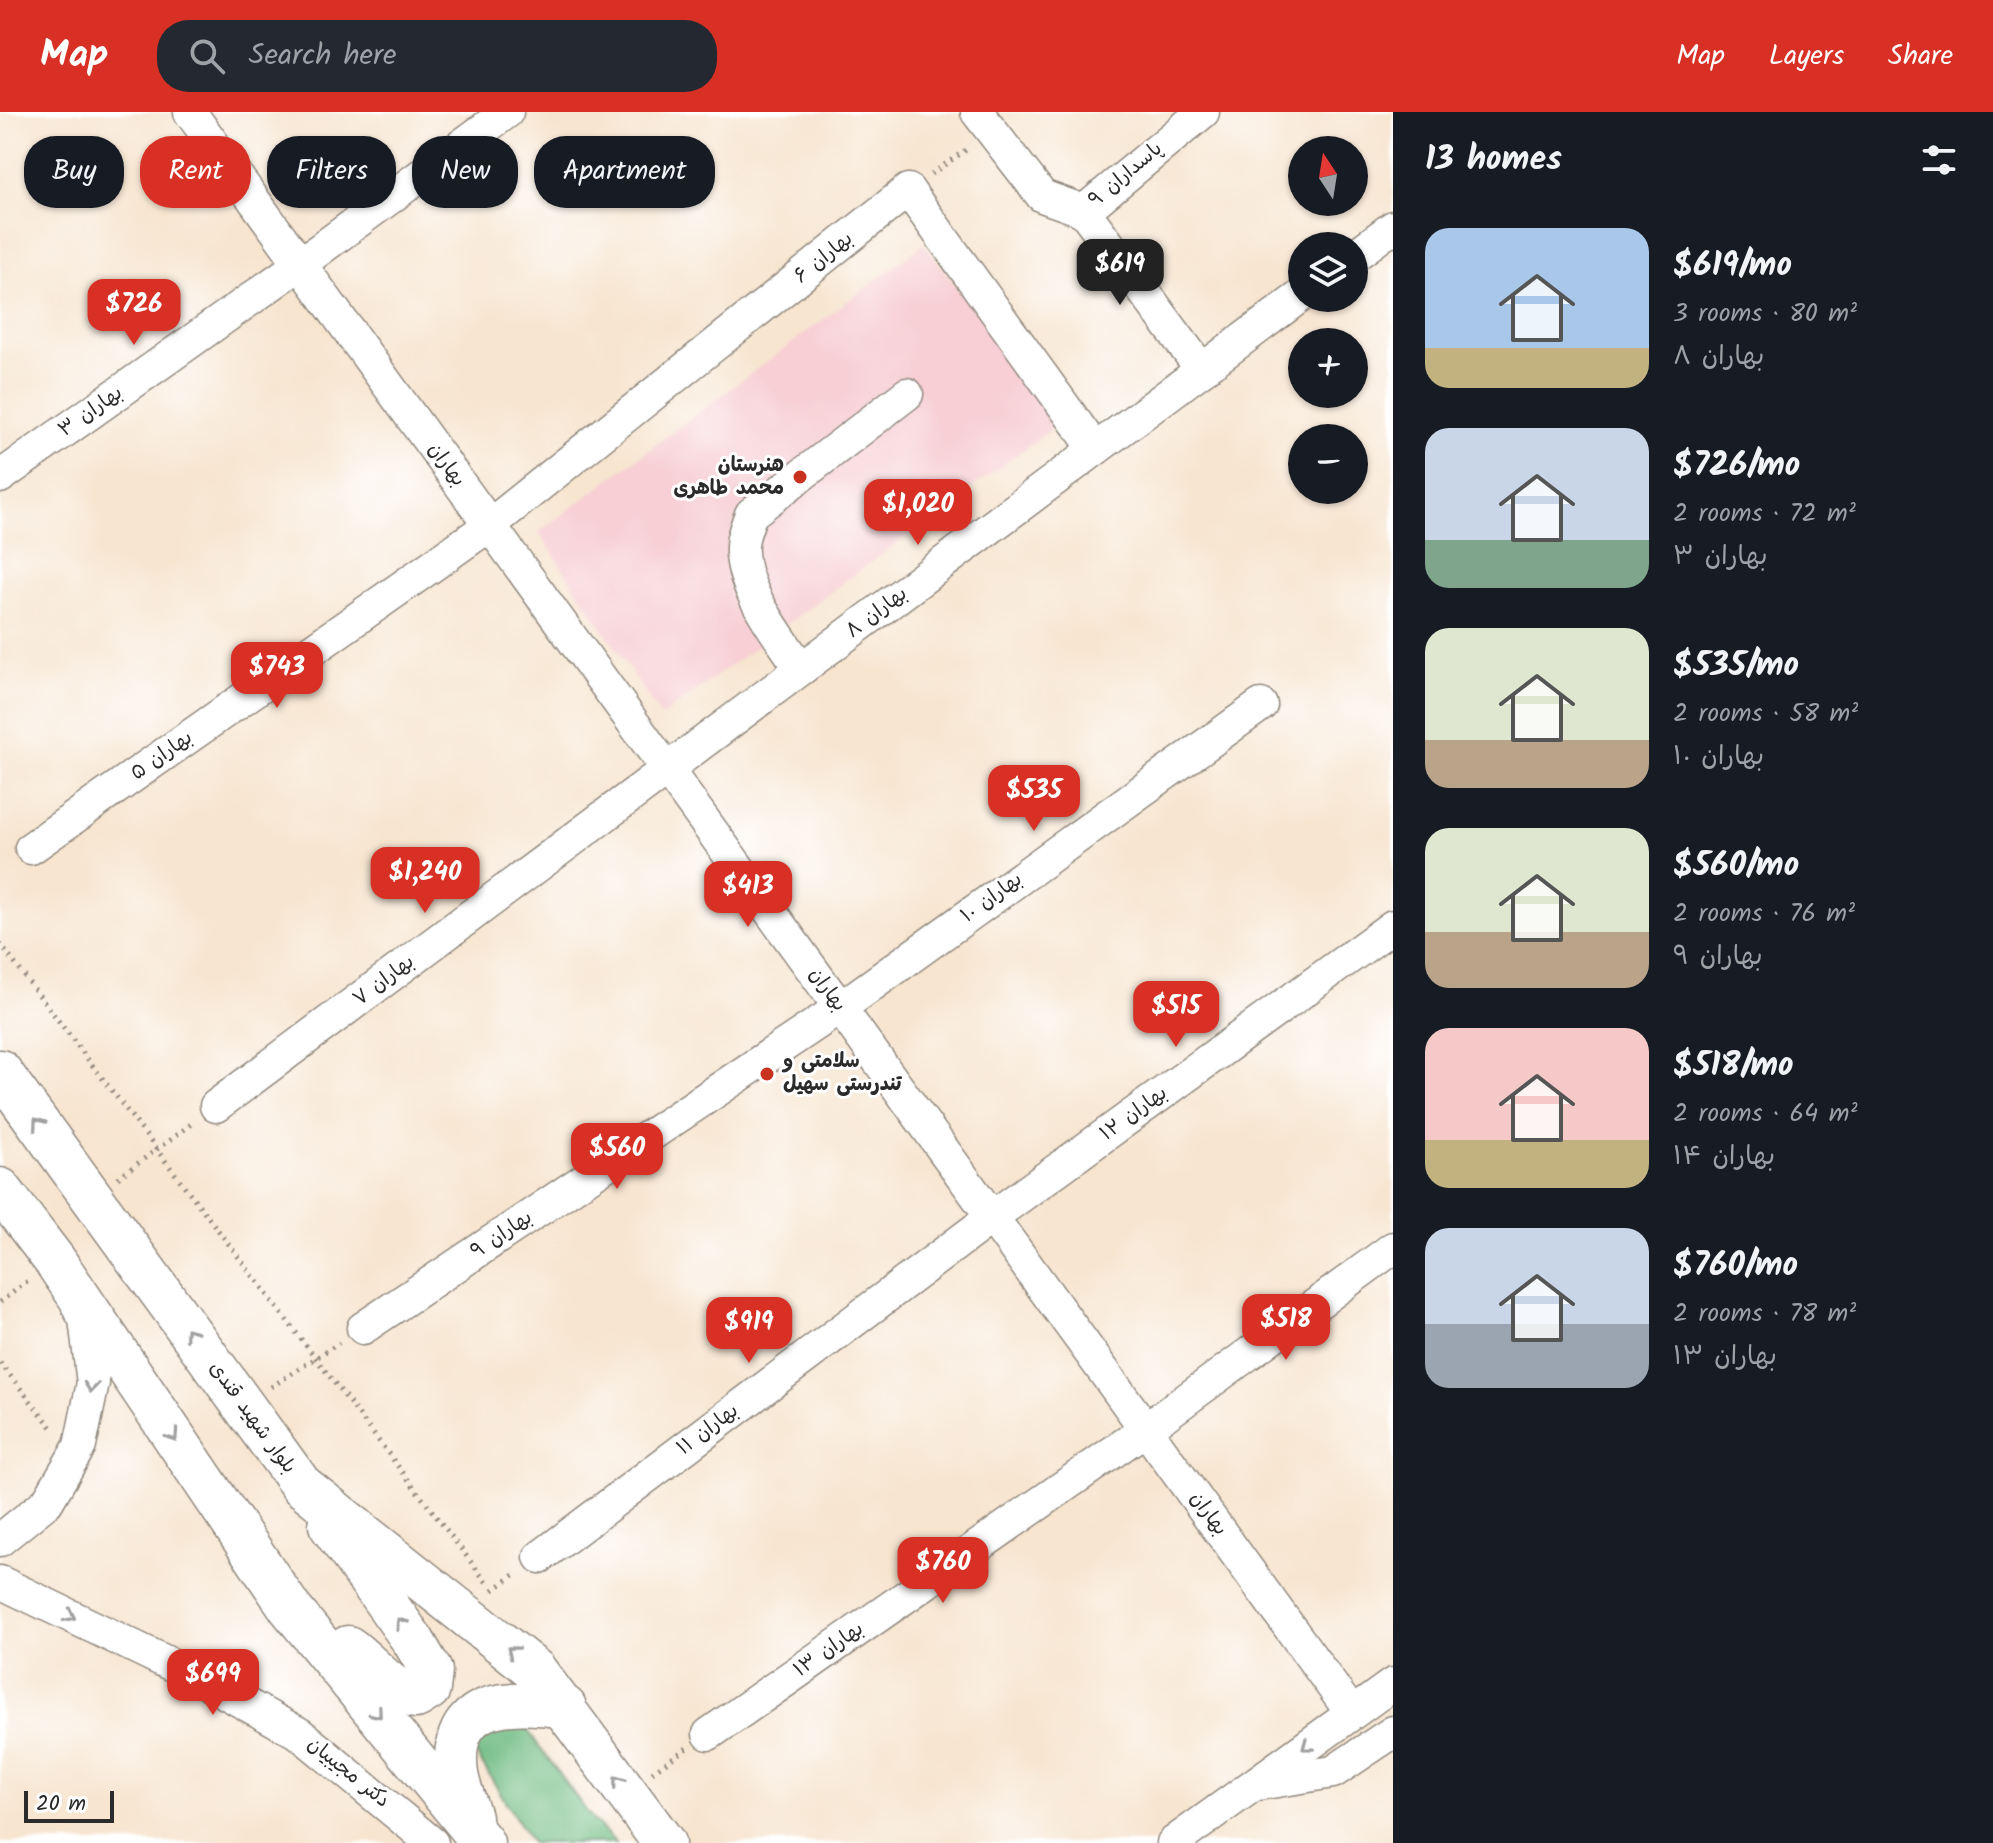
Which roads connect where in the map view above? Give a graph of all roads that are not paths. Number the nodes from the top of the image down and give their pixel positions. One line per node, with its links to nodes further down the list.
1 (190, 112): 8 (street, بهاران)
2 (507, 112): 8 (street, بهاران ۳)
3 (1203, 112): 5 (street, پاسداران ۹)
4 (985, 122): 5 (street, پاسداران ۹)
5 (1084, 211): 10 (street)
6 (1393, 227): 7 (street)
7 (1368, 246)
8 (300, 264): 13 (street, بهاران ۳); 14 (street, بهاران)
9 (1288, 306): 10 (street, بهاران ۸)
10 (1202, 370): 12 (street, بهاران ۸)
11 (907, 394): 15 (street)
12 (1095, 449): 14 (street, بهاران ۶); 15 (street, بهاران ۸)
13 (0, 477)
14 (490, 525): 17 (street, بهاران); 18 (street, بهاران ۵)
15 (801, 669): 17 (street, بهاران ۸)
16 (1261, 705): 20 (street, بهاران ۱۰)
17 (667, 769): 20 (street, بهاران); 22 (street, بهاران ۷)
18 (31, 848)
19 (1393, 926): 24 (street, بهاران ۱۲)
20 (840, 1008): 24 (street, بهاران); 27 (street, بهاران ۹)
21 (0, 1071): 29 (main road, بلوار شهید قندی, one-way to 21)
22 (216, 1106)
23 (0, 1189): 26 (main road)
24 (992, 1217): 28 (street, بهاران); 31 (street, بهاران ۱۱)
25 (1393, 1248): 28 (street, بهاران ۱۳)
26 (55, 1261): 30 (street, one-way to 30); 33 (main road, one-way to 33)
27 (363, 1328)
28 (1146, 1429): 36 (street, بهاران); 38 (street, بهاران ۱۳)
29 (301, 1485): 33 (main road, one-way to 29); 35 (main road, بلوار شهید قندی, one-way to 29)
30 (0, 1540)
31 (540, 1557)
32 (0, 1582): 41 (street, دکتر مجیبیان, one-way to 41)
33 (290, 1608): 40 (main road, one-way to 40)
34 (1393, 1684): 36 (street)
35 (565, 1707): 40 (main road); 42 (main road, بلوار شهید قندی, one-way to 35)
36 (1351, 1712): 39 (street, one-way to 39)
37 (1393, 1732): 39 (street)
38 (709, 1734)
39 (1255, 1785): 43 (street)
40 (478, 1836)
41 (432, 1843)
42 (664, 1843)
43 (1173, 1843)

